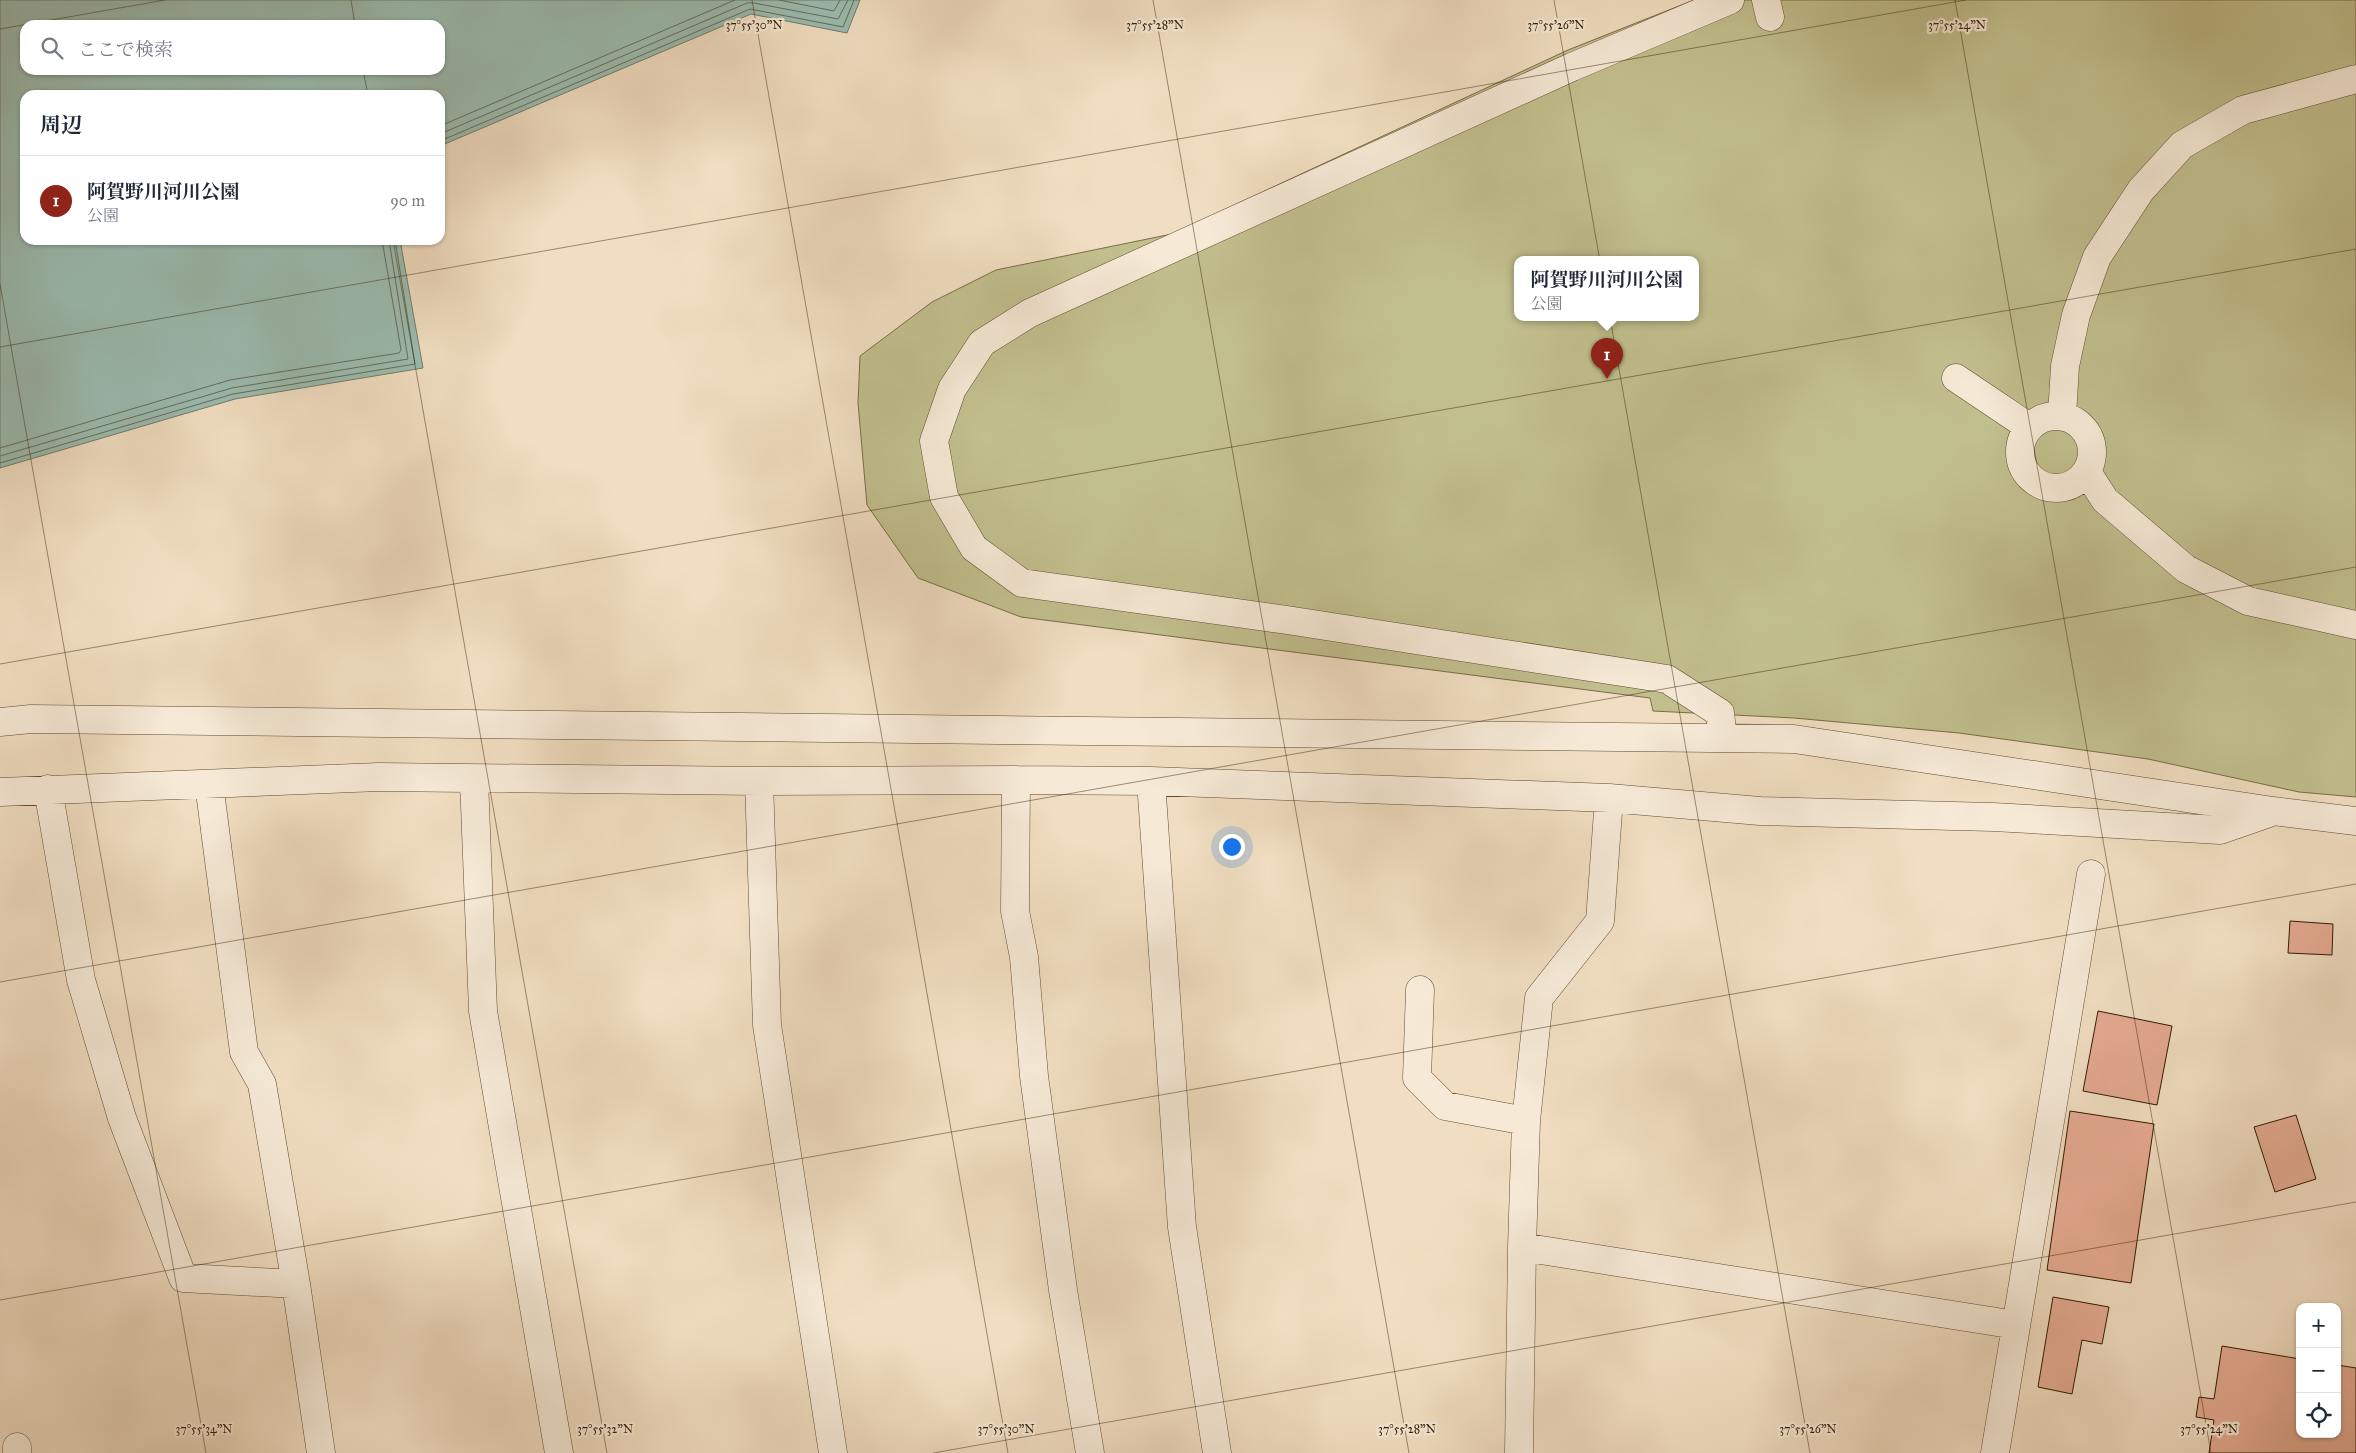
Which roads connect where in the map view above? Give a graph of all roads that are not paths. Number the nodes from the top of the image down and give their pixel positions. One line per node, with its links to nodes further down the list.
1 (1730, 0): 9 (street)
2 (2356, 79): 4 (street)
3 (1956, 378): 5 (street)
4 (2062, 416): 5 (street); 6 (street)
5 (2029, 427): 6 (street)
6 (2087, 472): 7 (street)
7 (2356, 625)
8 (0, 722): 9 (street)
9 (1723, 738): 18 (street)
10 (474, 779): 12 (street); 14 (street); 27 (street)
11 (1016, 780): 12 (street); 13 (street); 29 (street)
12 (759, 781): 28 (street)
13 (1151, 781): 17 (street); 30 (street)
14 (209, 784): 15 (street); 24 (street)
15 (48, 789): 16 (street); 24 (street)
16 (0, 792)
17 (1609, 798): 18 (street); 22 (street)
18 (2273, 811): 19 (street)
19 (2356, 821)
20 (2092, 874): 25 (street)
21 (1420, 990): 22 (street)
22 (1526, 1121): 23 (street)
23 (1522, 1247): 25 (street); 31 (street)
24 (296, 1284): 26 (street)
25 (2016, 1325): 32 (street)
26 (321, 1453)
27 (559, 1453)
28 (833, 1453)
29 (1090, 1453)
30 (1217, 1453)
31 (1519, 1453)
32 (1995, 1453)

